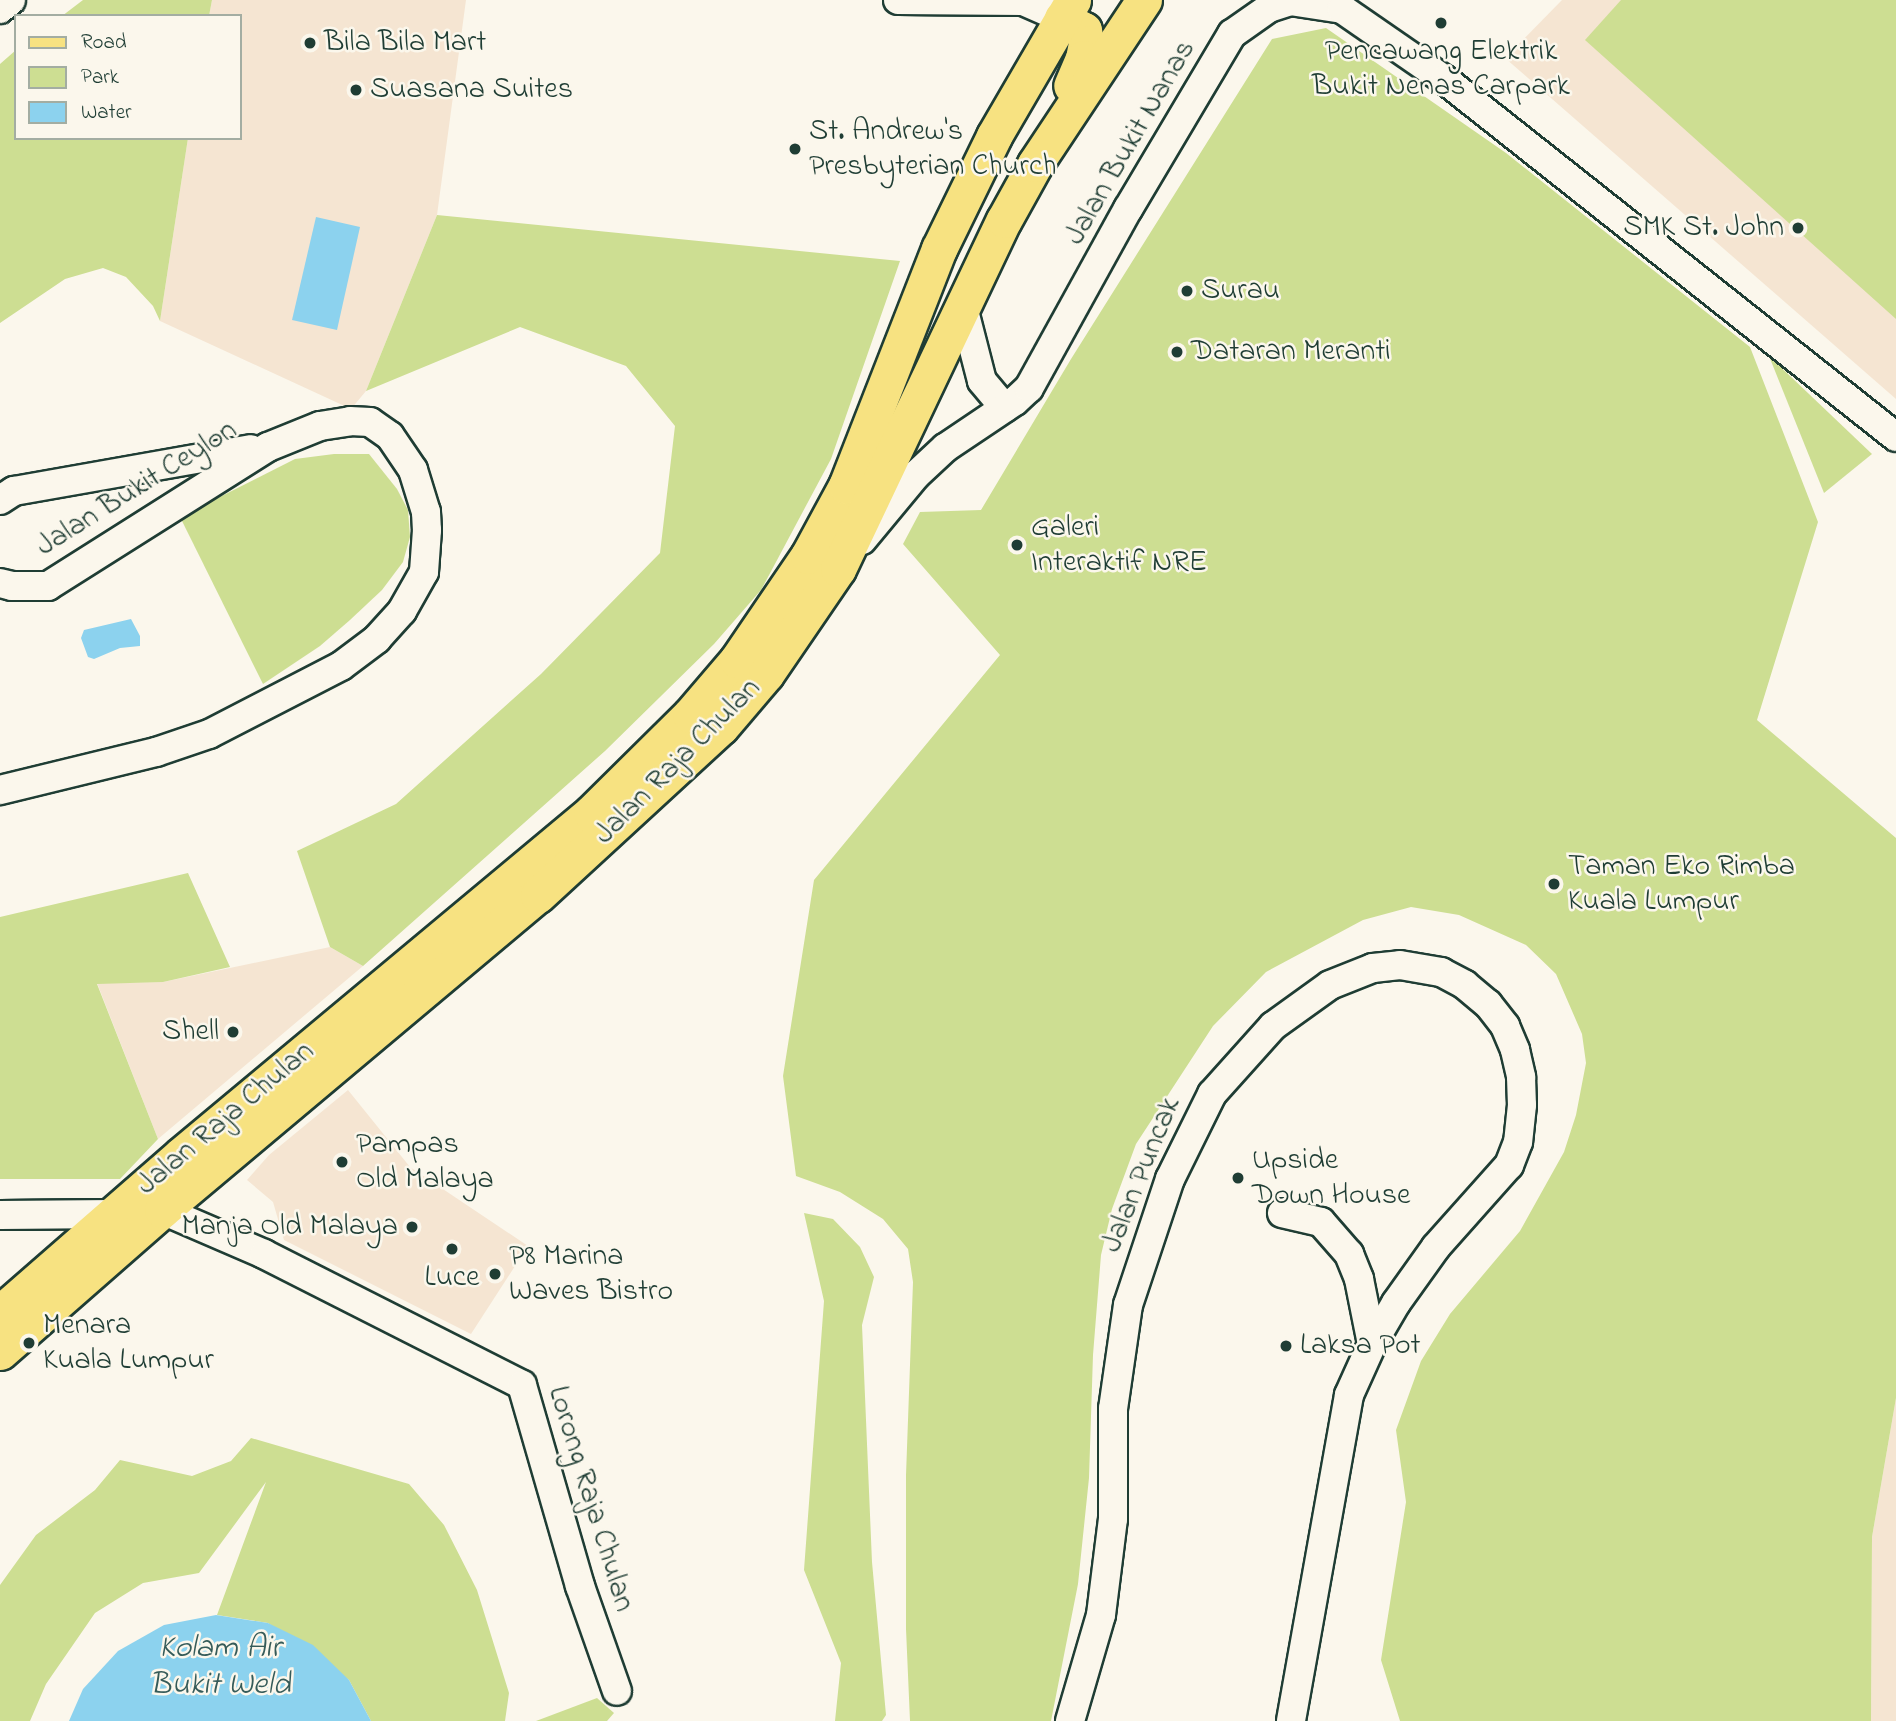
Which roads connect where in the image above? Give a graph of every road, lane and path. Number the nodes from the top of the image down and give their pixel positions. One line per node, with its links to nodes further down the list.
1 (11, 0): 7 (street)
2 (898, 0): 8 (street)
3 (1127, 0): 8 (main road)
4 (1144, 0): 10 (main road, Jalan Raja Chulan)
5 (1244, 0): 9 (street)
6 (1335, 4): 9 (street, Jalan Bukit Nanas); 13 (street, Jalan Bukit Nanas)
7 (0, 9)
8 (1068, 9): 10 (main road); 21 (main road, Jalan Raja Chulan)
9 (1233, 34): 12 (street, Jalan Bukit Nanas)
10 (1035, 164): 11 (main road, Jalan Raja Chulan)
11 (963, 307): 12 (street); 16 (main road, Jalan Raja Chulan)
12 (1005, 408): 16 (street, Jalan Bukit Nanas)
13 (1896, 437)
14 (268, 447): 15 (street, Jalan Bukit Ceylon); 17 (street, Jalan Bukit Ceylon); 18 (street, Jalan Bukit Ceylon)
15 (0, 500)
16 (838, 569): 19 (main road, Jalan Raja Chulan)
17 (0, 583)
18 (0, 790)
19 (162, 1210): 25 (main road, Jalan Raja Chulan); 26 (street, Lorong Raja Chulan)
20 (1282, 1213): 24 (street)
21 (114, 1214): 22 (street); 23 (main road, Jalan Raja Chulan)
22 (0, 1215)
23 (0, 1313)
24 (1372, 1344): 27 (street, Jalan Puncak); 28 (street, Jalan Puncak)
25 (0, 1352)
26 (617, 1691)
27 (1070, 1721)
28 (1292, 1721)

